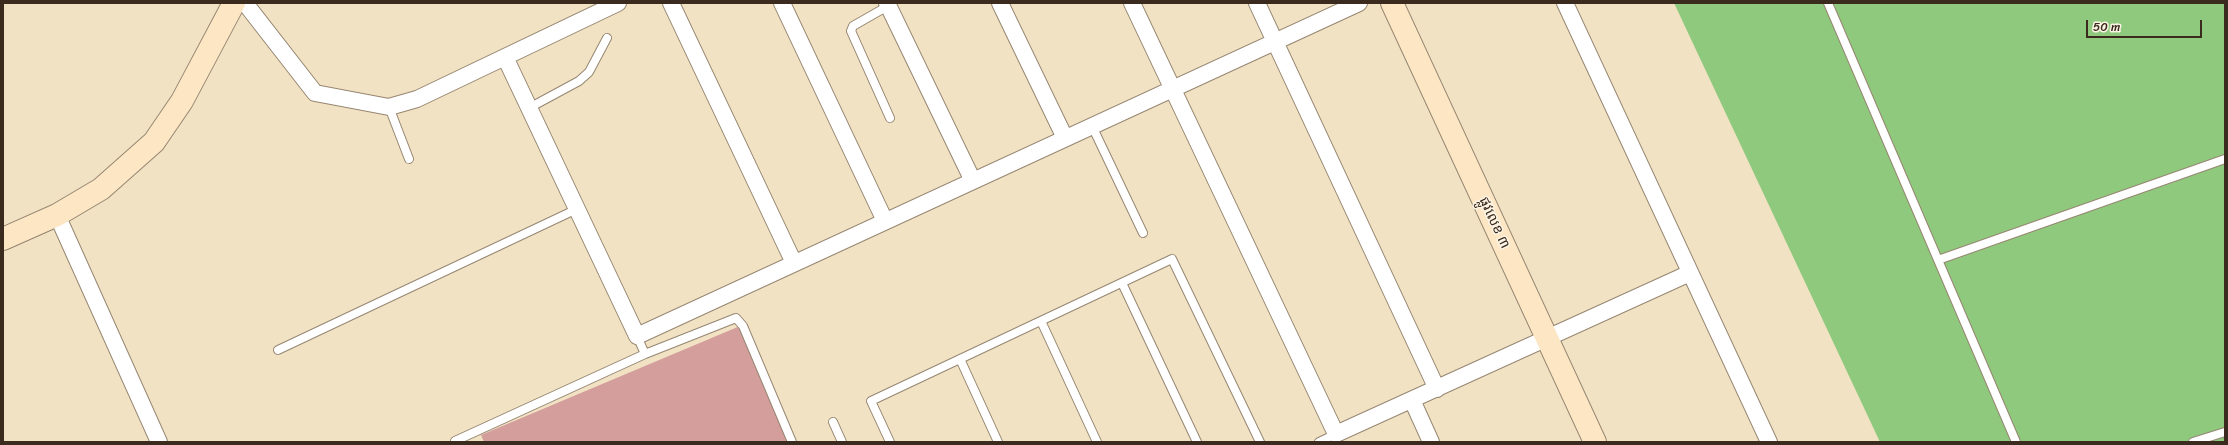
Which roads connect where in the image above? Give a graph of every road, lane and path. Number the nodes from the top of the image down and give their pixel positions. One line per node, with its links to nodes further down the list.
1 (234, 3): 27 (street)
2 (245, 3): 18 (street)
3 (618, 3): 16 (street)
4 (671, 3): 32 (street)
5 (782, 3): 28 (street)
6 (1000, 3): 22 (street)
7 (1132, 3): 17 (street)
8 (1256, 3): 15 (street)
9 (1359, 3): 15 (street)
10 (1392, 3): 37 (street, ផ្លូវលេខ ៣)
11 (1565, 3): 33 (street)
12 (1828, 3): 31 (lane)
13 (888, 5): 20 (lane); 25 (street)
14 (608, 38): 19 (lane)
15 (1275, 42): 17 (street); 41 (street)
16 (505, 57): 18 (street); 19 (street)
17 (1172, 89): 21 (street); 45 (street)
18 (389, 107): 23 (lane)
19 (529, 108): 26 (street)
20 (890, 118)
21 (1092, 126): 22 (street); 29 (lane)
22 (1065, 138): 25 (street)
23 (409, 159)
24 (2225, 159): 31 (lane)
25 (973, 181): 28 (street)
26 (576, 209): 36 (street); 38 (lane)
27 (57, 215): 30 (street); 47 (street)
28 (885, 221): 32 (street)
29 (1143, 233)
30 (4, 236)
31 (1938, 260): 59 (lane)
32 (794, 263): 36 (street)
33 (1690, 273): 37 (street); 58 (street)
34 (1122, 283): 35 (lane); 53 (lane); 54 (lane)
35 (1041, 321): 40 (lane); 52 (lane)
36 (637, 336): 39 (lane)
37 (1547, 338): 41 (street); 57 (street, ផ្លូវលេខ ៣)
38 (278, 350)
39 (645, 354): 46 (lane); 48 (lane)
40 (960, 359): 50 (lane); 51 (lane)
41 (1437, 389): 42 (street)
42 (1412, 400): 45 (street); 56 (street)
43 (833, 422): 49 (lane)
44 (2225, 432): 60 (lane)
45 (1336, 434): 55 (lane)
46 (455, 441)
47 (159, 442)
48 (792, 442)
49 (842, 442)
50 (890, 442)
51 (998, 442)
52 (1097, 442)
53 (1197, 442)
54 (1260, 442)
55 (1319, 442)
56 (1431, 442)
57 (1595, 442)
58 (1769, 442)
59 (2016, 442)
60 (2193, 442)

